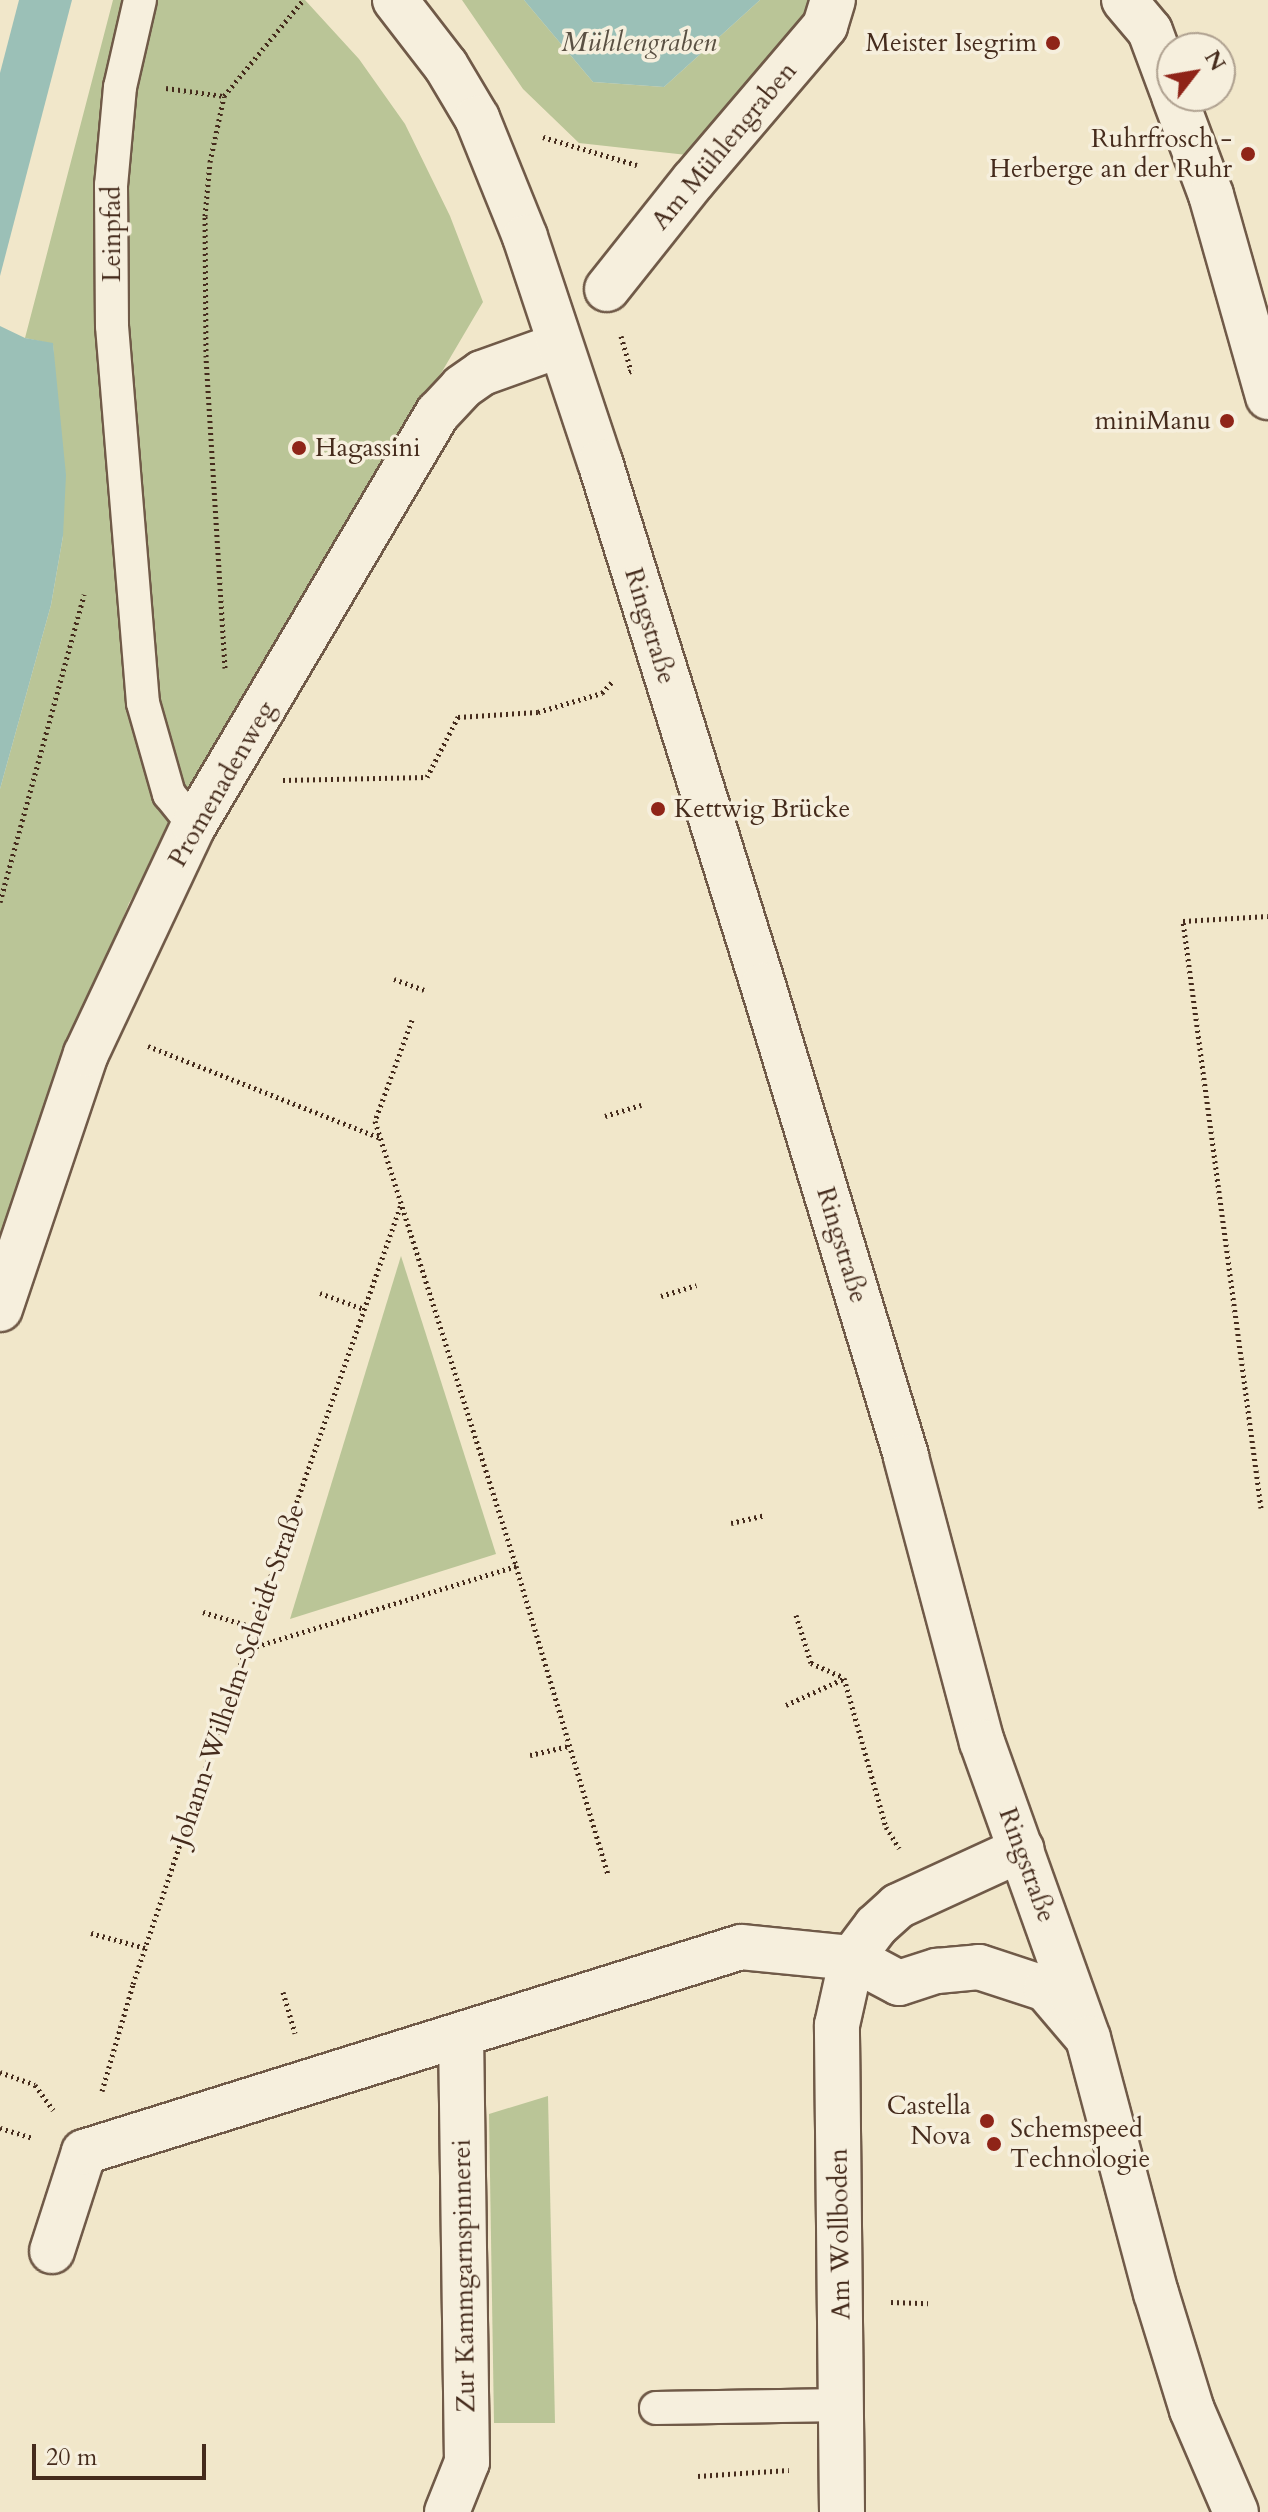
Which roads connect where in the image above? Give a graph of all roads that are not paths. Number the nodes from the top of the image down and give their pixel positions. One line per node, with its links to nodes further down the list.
1 (140, 0): 10 (lane, Leinpfad)
2 (395, 0): 8 (street, Ringstraße)
3 (833, 0): 7 (street, Am Mühlengraben)
4 (1124, 0): 5 (street)
5 (1156, 47)
6 (1180, 112): 9 (street)
7 (607, 289)
8 (560, 345): 10 (street, Promenadenweg); 12 (street, Ringstraße)
9 (1268, 397)
10 (194, 825): 11 (street, Promenadenweg)
11 (0, 1309)
12 (1022, 1849): 13 (street); 15 (street, Ringstraße)
13 (852, 1958): 14 (street); 15 (street); 17 (street, Am Wollboden)
14 (461, 2035): 16 (street); 19 (street, Zur Kammgarnspinnerei)
15 (1088, 2038): 21 (street, Ringstraße)
16 (52, 2251)
17 (843, 2405): 18 (lane); 20 (street, Am Wollboden)
18 (656, 2408)
19 (447, 2512)
20 (842, 2512)
21 (1236, 2512)

